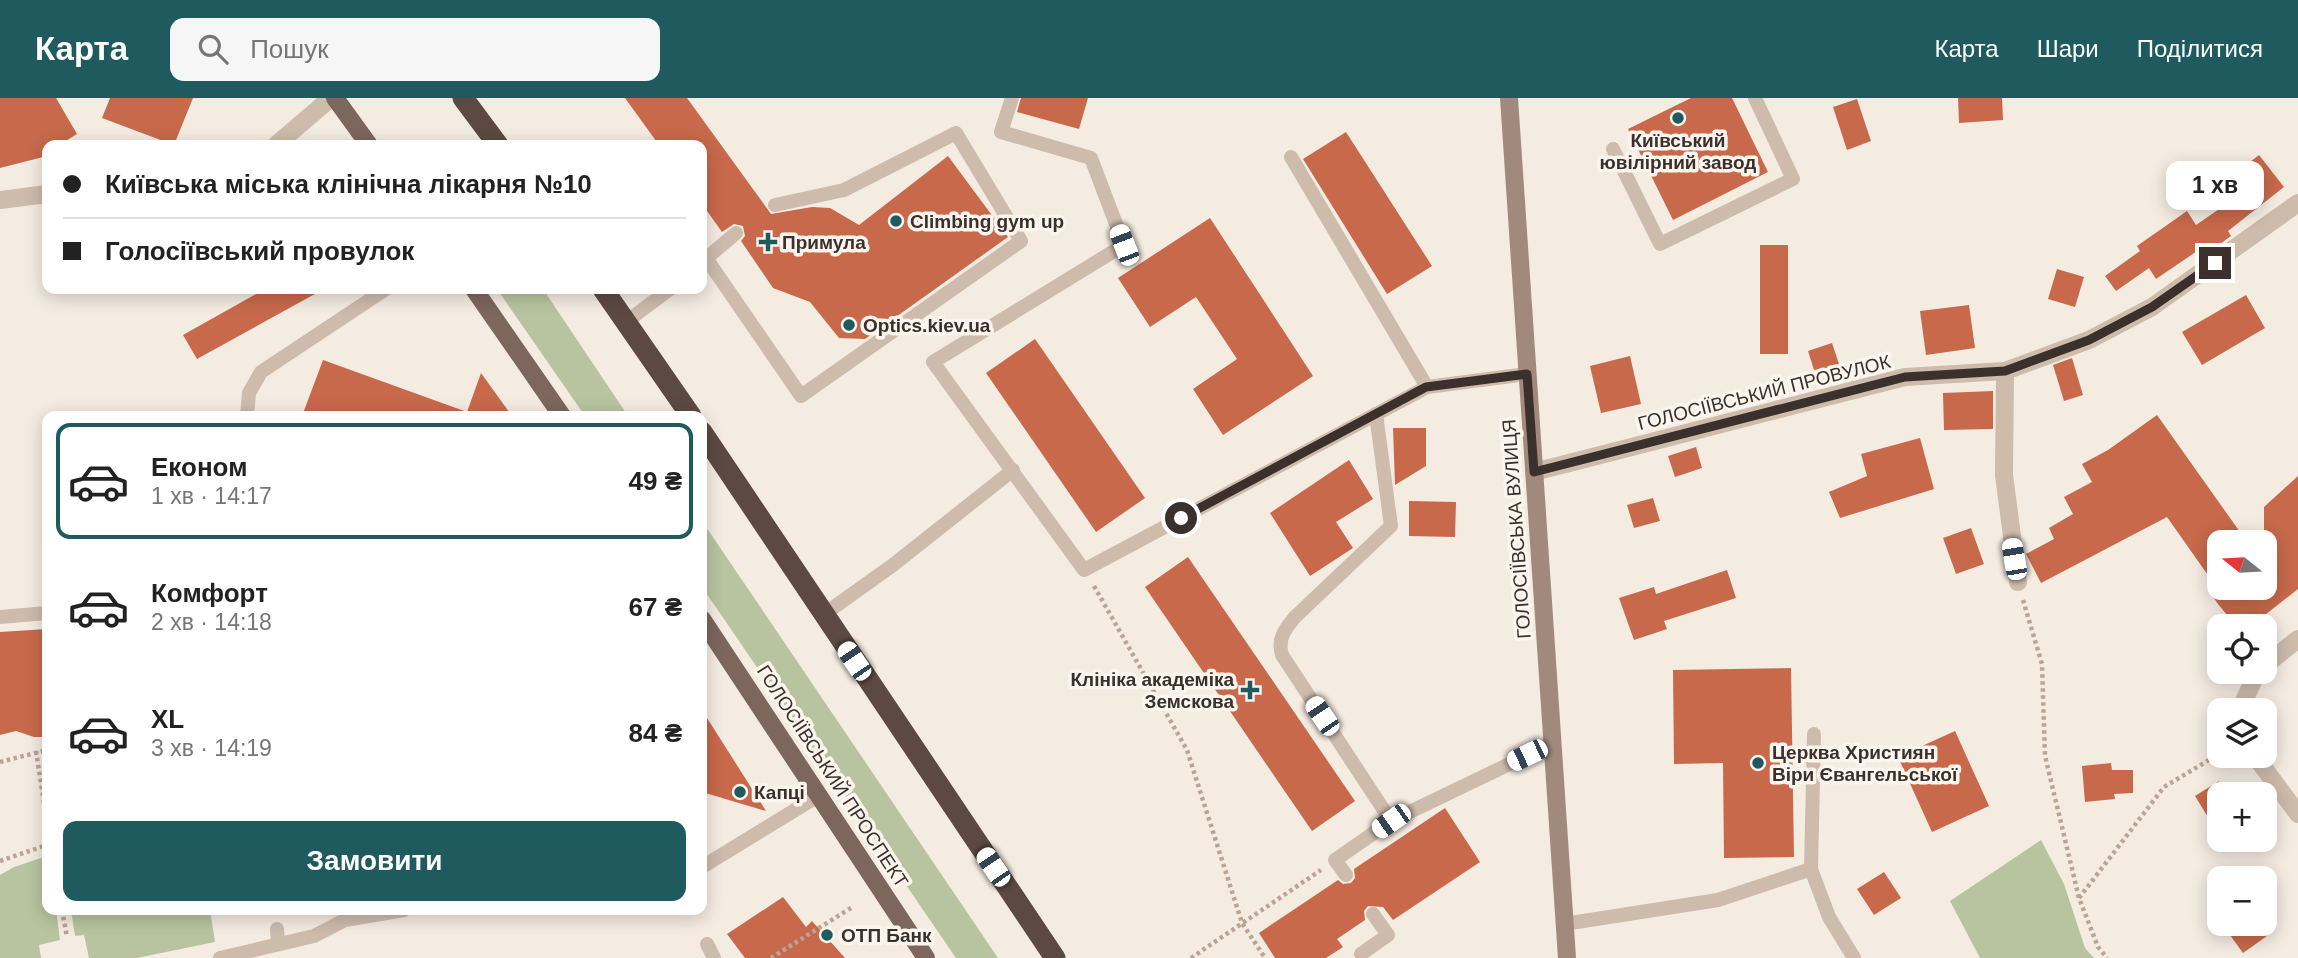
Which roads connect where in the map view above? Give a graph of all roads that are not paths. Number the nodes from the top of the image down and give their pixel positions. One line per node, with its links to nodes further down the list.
1 (333, 98): 6 (street); 7 (main road)
2 (463, 98): 8 (highway)
3 (1012, 98): 31 (lane)
4 (1509, 98): 24 (main road, ГОЛОСІЇВСЬКА ВУЛИЦЯ)
5 (1755, 98): 9 (lane)
6 (282, 140)
7 (365, 140)
8 (494, 140)
9 (1613, 149)
10 (1291, 157): 25 (lane)
11 (42, 195): 12 (street)
12 (0, 200)
13 (2298, 203): 23 (street, ГОЛОСІЇВСЬКИЙ ПРОВУЛОК)
14 (775, 205): 17 (lane)
15 (736, 233): 16 (lane)
16 (707, 257)
17 (707, 264)
18 (378, 294): 26 (lane)
19 (477, 294): 27 (main road)
20 (606, 294): 22 (highway)
21 (663, 294): 22 (lane)
22 (626, 322): 28 (highway)
23 (2005, 371): 32 (street, ГОЛОСІЇВСЬКИЙ ПРОВУЛОК); 33 (street)
24 (1527, 374): 25 (lane); 32 (main road, ГОЛОСІЇВСЬКА ВУЛИЦЯ)
25 (1426, 387): 29 (lane)
26 (247, 411)
27 (559, 411)
28 (688, 411)
29 (1376, 414): 31 (lane); 45 (lane)
30 (707, 440): 35 (highway)
31 (1013, 470): 35 (lane)
32 (1534, 472): 41 (main road, ГОЛОСІЇВСЬКА ВУЛИЦЯ)
33 (2018, 582)
34 (42, 613): 36 (lane)
35 (824, 615): 55 (highway)
36 (0, 617)
37 (707, 627): 43 (main road, ГОЛОСІЇВСЬКИЙ ПРОСПЕКТ)
38 (2298, 639): 39 (street)
39 (2277, 656)
40 (1814, 734): 47 (lane)
41 (1551, 744): 45 (lane); 51 (main road, ГОЛОСІЇВСЬКА ВУЛИЦЯ)
42 (2264, 768): 44 (street)
43 (818, 796): 46 (lane); 54 (main road, ГОЛОСІЇВСЬКИЙ ПРОСПЕКТ)
44 (2298, 814)
45 (1391, 821): 48 (lane)
46 (707, 864)
47 (1811, 869): 51 (lane); 57 (lane)
48 (1346, 875)
49 (374, 915): 53 (lane)
50 (1373, 915): 52 (lane)
51 (1564, 924): 56 (main road, ГОЛОСІЇВСЬКА ВУЛИЦЯ)
52 (1361, 954)
53 (219, 958)
54 (926, 958)
55 (1055, 958)
56 (1567, 958)
57 (1854, 958)

